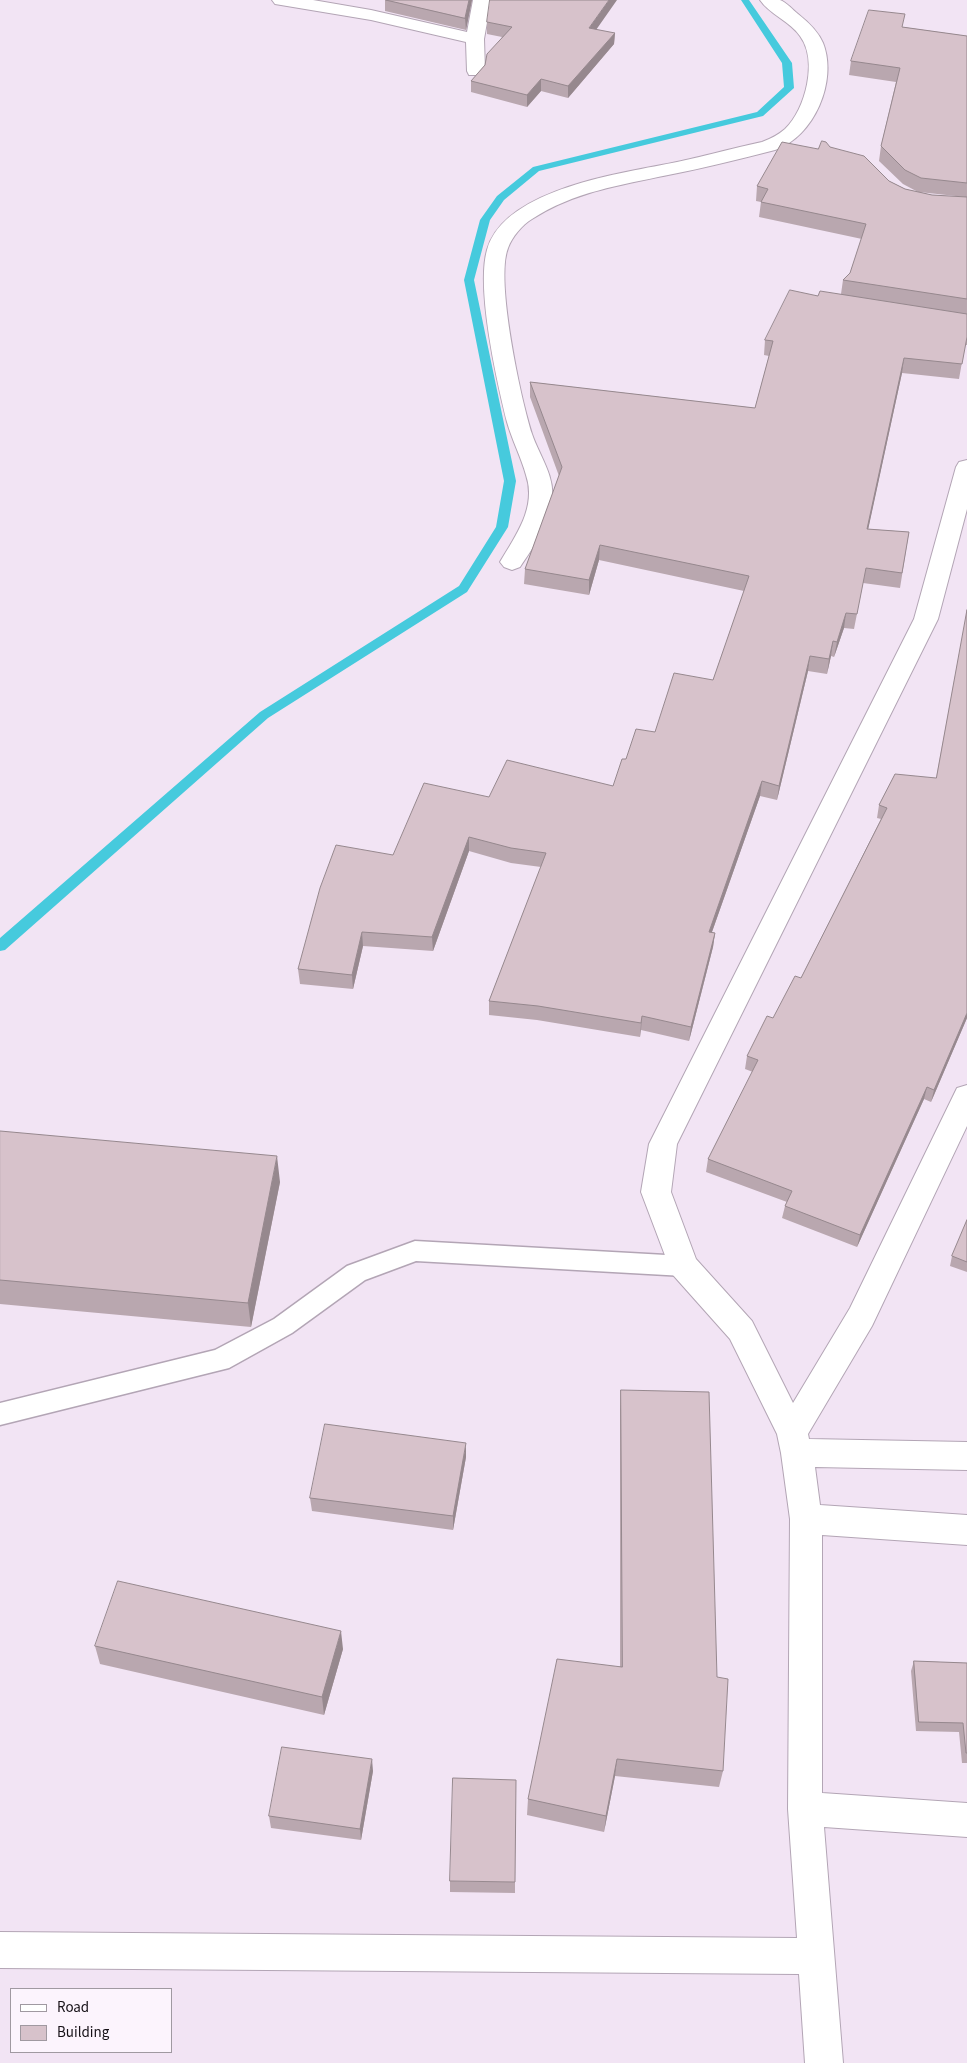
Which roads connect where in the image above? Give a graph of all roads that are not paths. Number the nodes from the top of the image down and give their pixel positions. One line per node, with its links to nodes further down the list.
1 (281, 0): 4 (street)
2 (482, 0): 4 (street)
3 (769, 0): 7 (street)
4 (475, 39): 5 (street)
5 (476, 71)
6 (967, 466): 9 (street)
7 (512, 562)
8 (967, 1096): 11 (street)
9 (684, 1266): 10 (lane); 11 (street)
10 (0, 1414)
11 (795, 1443): 12 (street); 13 (street)
12 (967, 1456)
13 (806, 1519): 14 (street); 15 (street)
14 (967, 1530)
15 (806, 1810): 16 (street); 18 (street)
16 (967, 1820)
17 (0, 1950): 18 (street)
18 (817, 1956): 19 (street)
19 (824, 2063)

